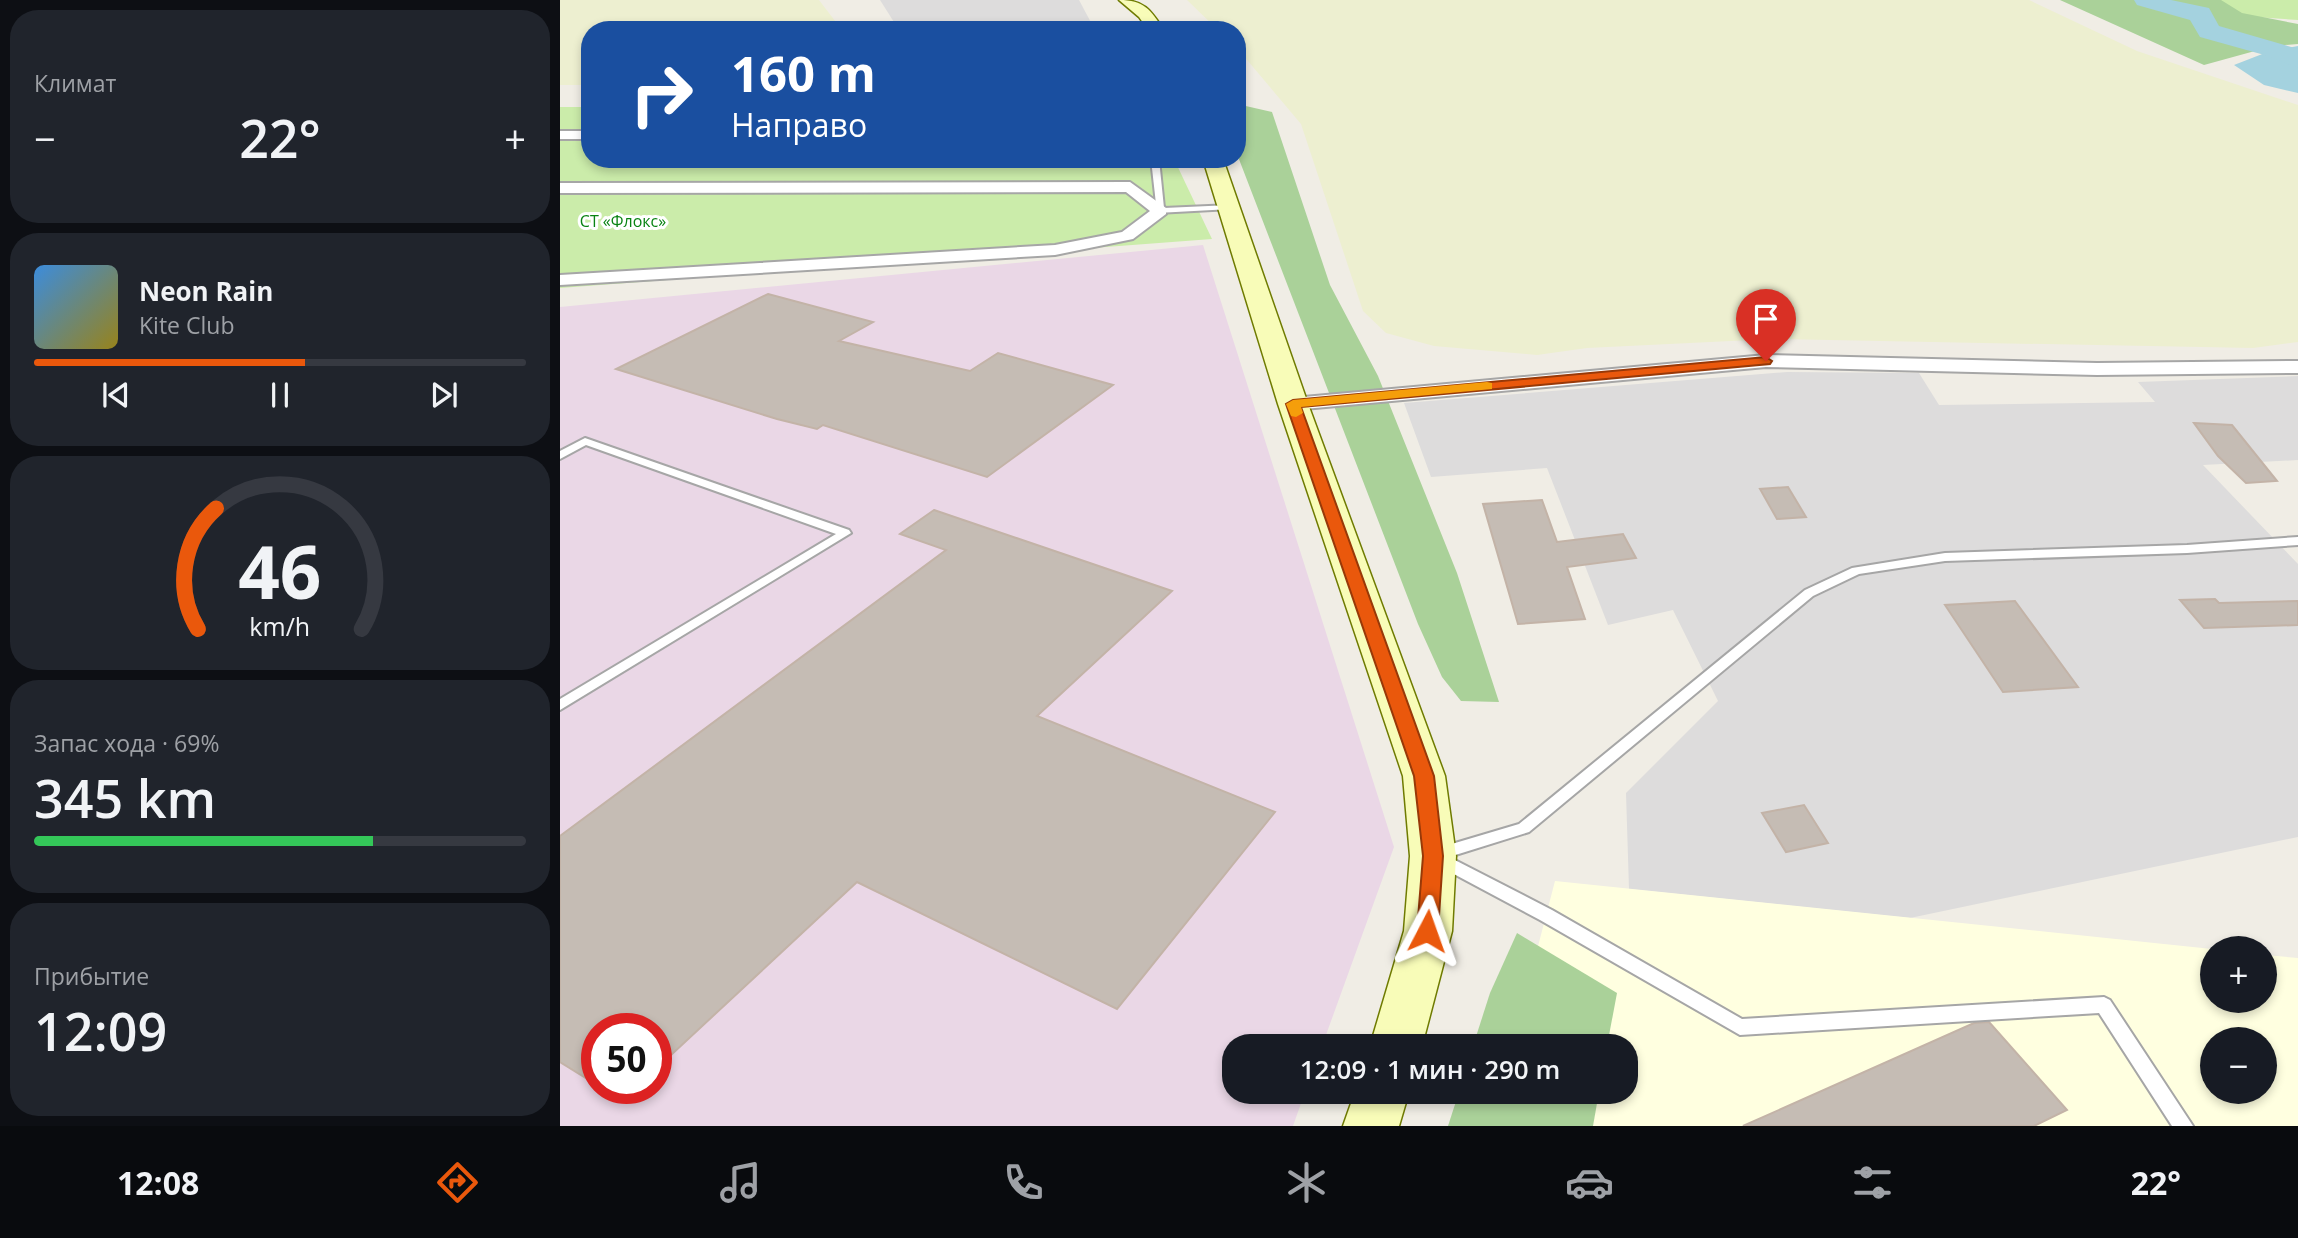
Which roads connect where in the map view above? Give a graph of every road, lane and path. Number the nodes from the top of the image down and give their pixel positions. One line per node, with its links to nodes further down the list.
1 (1126, 0): 2 (main road)
2 (1150, 21)
3 (560, 135): 4 (street)
4 (581, 135)
5 (1156, 168): 9 (lane)
6 (1216, 168): 8 (main road)
7 (560, 188): 9 (street)
8 (1231, 207): 9 (lane); 12 (main road)
9 (1160, 211): 10 (street)
10 (560, 280)
11 (2298, 367): 12 (street)
12 (1293, 404): 16 (main road)
13 (560, 456): 15 (lane)
14 (2298, 541): 16 (lane)
15 (560, 705)
16 (1433, 856): 17 (main road); 20 (lane)
17 (1399, 1034)
18 (1378, 1104): 19 (main road)
19 (1371, 1126)
20 (2183, 1126)

